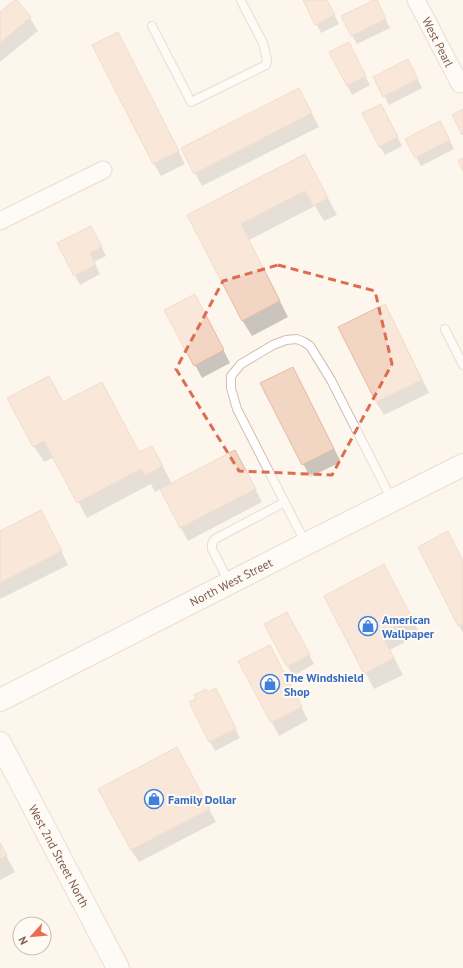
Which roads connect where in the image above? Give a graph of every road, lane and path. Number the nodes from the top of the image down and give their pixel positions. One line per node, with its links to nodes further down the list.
1 (241, 0): 3 (lane)
2 (416, 0): 4 (street, West Pearl)
3 (152, 26)
4 (460, 84)
5 (103, 170): 6 (street)
6 (0, 222)
7 (445, 329): 8 (lane)
8 (463, 365)
9 (463, 465): 10 (main road, North West Street)
10 (393, 501): 11 (lane); 12 (main road, North West Street)
11 (285, 502): 12 (lane); 13 (lane)
12 (306, 544): 13 (main road, North West Street)
13 (230, 583): 14 (main road, North West Street)
14 (0, 700)
15 (0, 743): 16 (main road, West 2nd Street North)
16 (118, 968)

